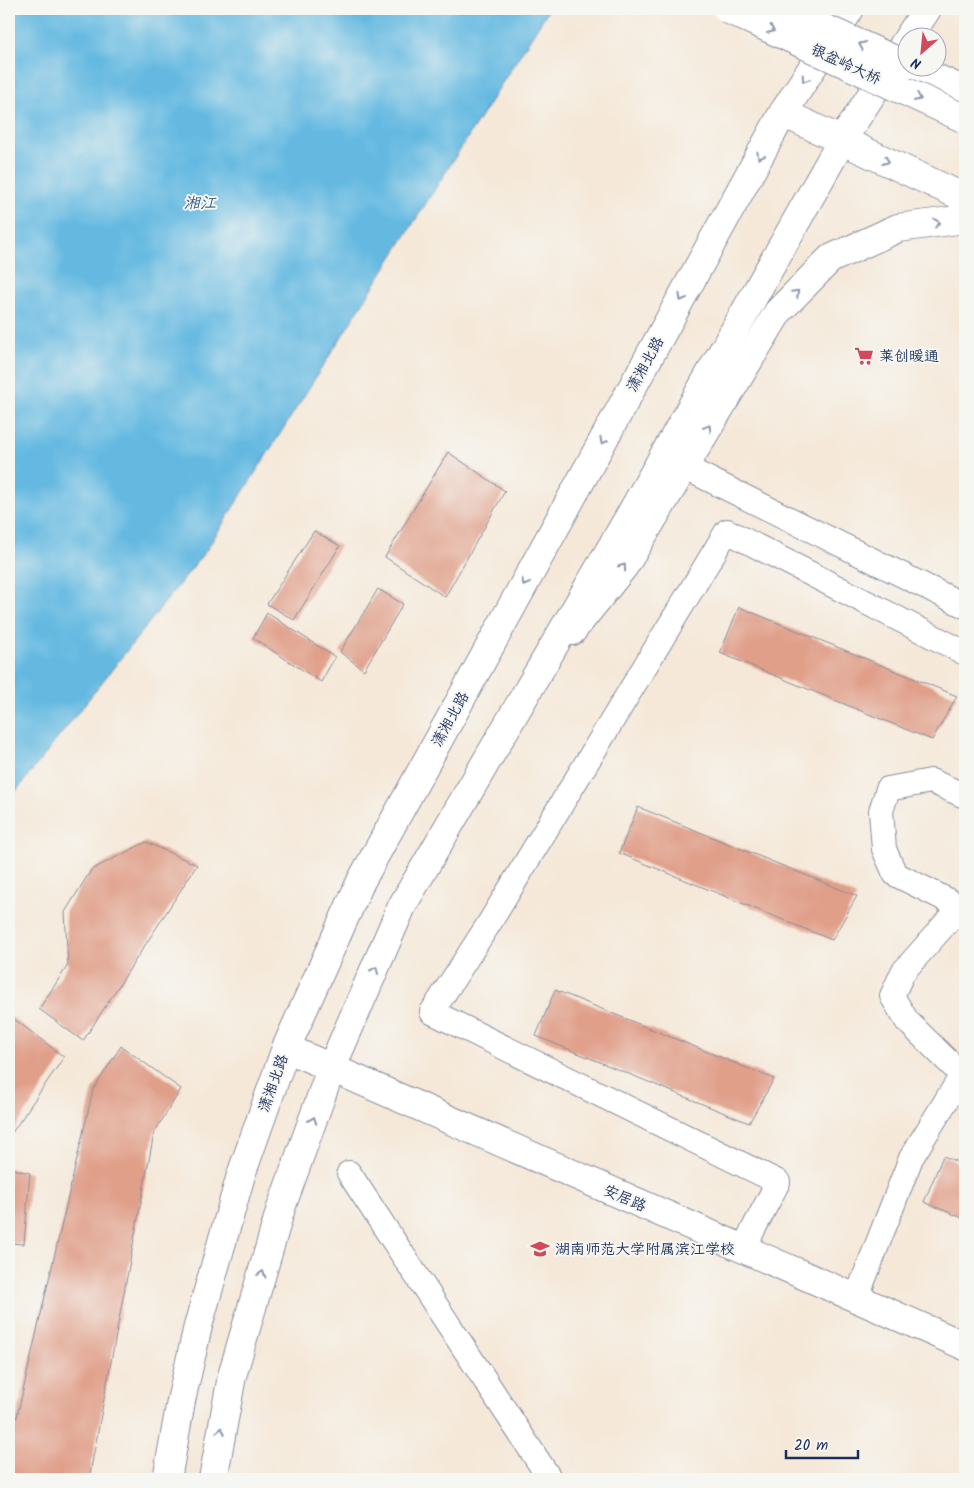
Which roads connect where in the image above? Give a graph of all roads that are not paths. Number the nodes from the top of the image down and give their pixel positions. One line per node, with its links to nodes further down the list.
1 (727, 9): 11 (main road, 银盆岭大桥, one-way to 11, bridge)
2 (782, 9): 7 (main road, 银盆岭大桥, one-way to 2, bridge)
3 (850, 9): 10 (main road, 潇湘北路, one-way to 10)
4 (927, 9): 5 (main road)
5 (915, 28)
6 (896, 57): 12 (main road)
7 (896, 60)
8 (937, 78): 9 (main road)
9 (965, 90)
10 (783, 113): 12 (main road); 21 (main road, 潇湘北路, one-way to 21)
11 (965, 119)
12 (841, 142): 13 (main road, one-way to 13); 18 (main road)
13 (965, 198)
14 (965, 219): 15 (main road, one-way to 14)
15 (684, 467): 16 (street); 18 (main road, one-way to 15)
16 (965, 606)
17 (965, 652): 24 (street)
18 (538, 674): 22 (main road, one-way to 18)
19 (965, 796): 20 (street)
20 (964, 909): 25 (street)
21 (286, 1048): 22 (main road, 安居路); 27 (main road, 潇湘北路)
22 (331, 1069): 24 (main road, 安居路); 28 (main road, one-way to 22)
23 (349, 1173): 29 (street)
24 (743, 1249): 25 (main road, 安居路)
25 (856, 1299): 26 (main road, 安居路)
26 (965, 1346)
27 (167, 1479)
28 (213, 1479)
29 (550, 1479)

